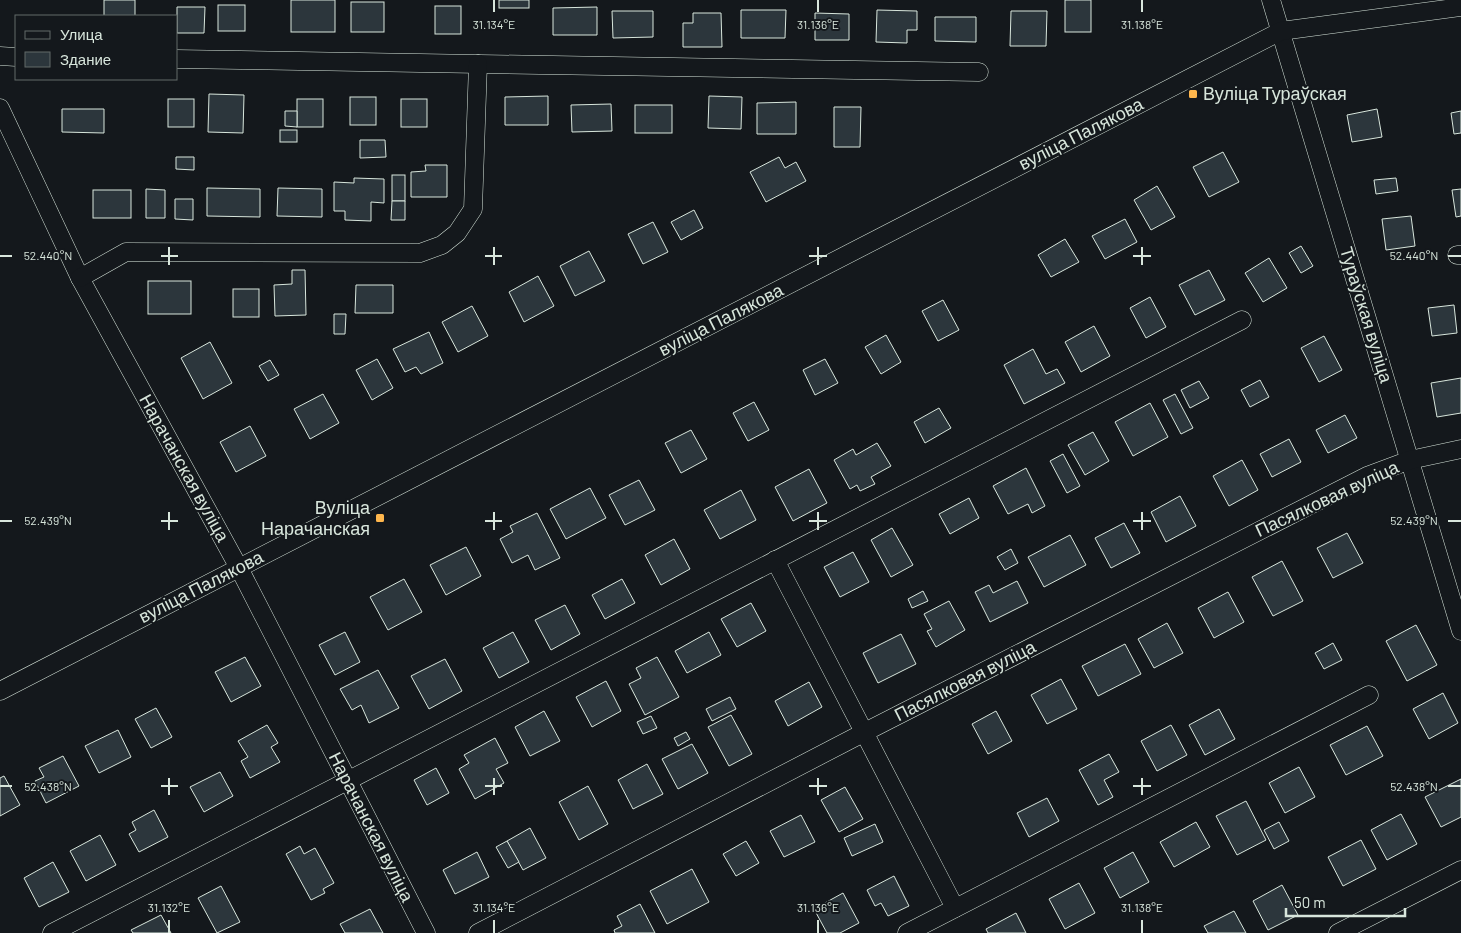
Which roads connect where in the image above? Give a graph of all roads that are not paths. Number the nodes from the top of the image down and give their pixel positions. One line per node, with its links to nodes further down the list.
1 (1271, 0): 3 (street, Тураўская вуліца)
2 (1461, 7): 3 (street, вуліца Палякова)
3 (1281, 31): 13 (street, Тураўская вуліца); 15 (street, вуліца Палякова)
4 (0, 56): 5 (street)
5 (15, 57)
6 (178, 59): 7 (street)
7 (478, 64): 8 (street); 10 (street)
8 (979, 72)
9 (0, 108): 10 (street, Нарачанская вуліца)
10 (80, 278): 15 (street, Нарачанская вуліца)
11 (1242, 320): 14 (street)
12 (1461, 449): 13 (street, Пасялковая вуліца)
13 (1410, 460): 16 (street, Тураўская вуліца); 19 (street, Пасялковая вуліца)
14 (775, 560): 19 (street); 20 (street)
15 (238, 568): 17 (street, вуліца Палякова); 20 (street, Нарачанская вуліца)
16 (1461, 631)
17 (0, 691)
18 (1369, 695): 22 (street)
19 (865, 732): 22 (street); 25 (street, Пасялковая вуліца)
20 (348, 781): 23 (street); 24 (street, Нарачанская вуліца)
21 (1461, 870): 27 (street)
22 (955, 908): 26 (street)
23 (52, 933)
24 (426, 933)
25 (478, 933)
26 (907, 933)
27 (1338, 933)

